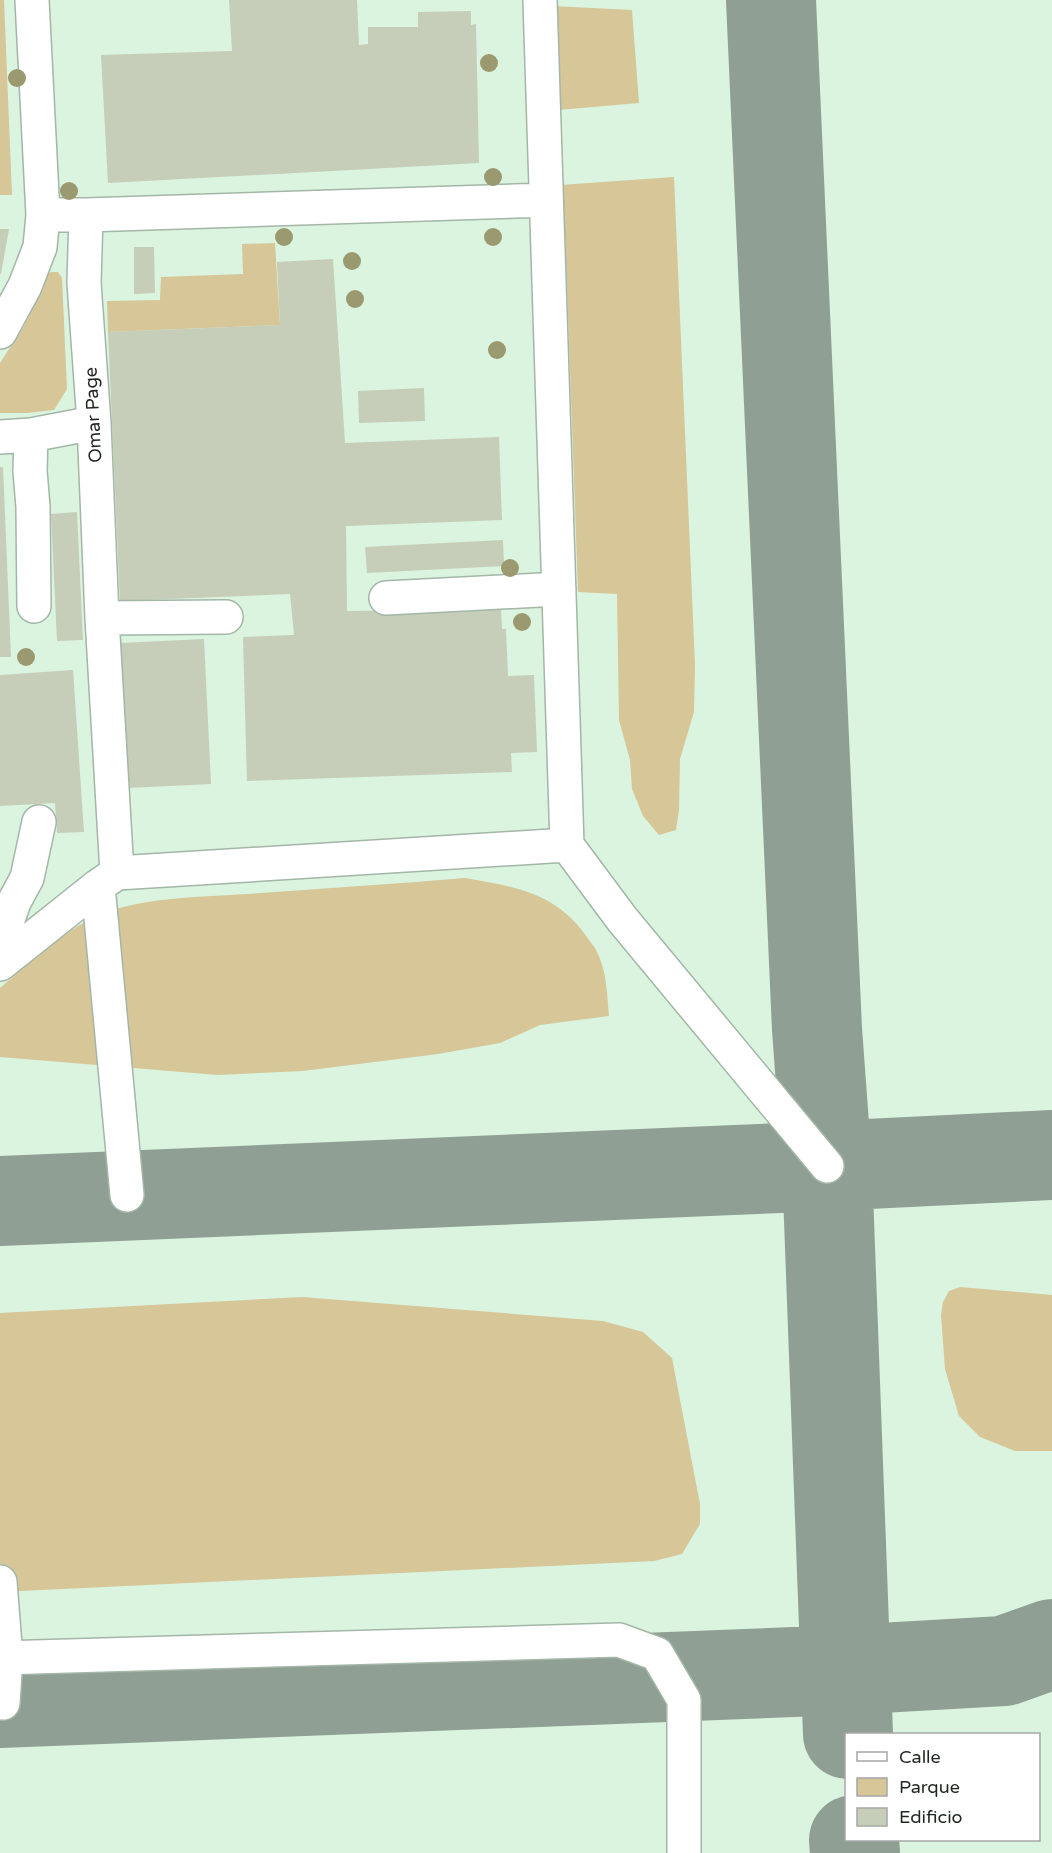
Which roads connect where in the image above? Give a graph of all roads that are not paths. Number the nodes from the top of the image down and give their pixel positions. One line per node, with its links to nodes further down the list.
1 (32, 0): 4 (lane)
2 (540, 0): 3 (lane)
3 (546, 200): 5 (lane); 9 (lane)
4 (43, 215): 5 (lane); 6 (lane)
5 (86, 215): 7 (lane, Omar Page)
6 (0, 332)
7 (94, 423): 8 (lane); 13 (lane, Omar Page)
8 (15, 436): 11 (lane)
9 (559, 589): 10 (lane); 15 (lane)
10 (386, 598)
11 (34, 606)
12 (226, 617): 13 (lane)
13 (102, 618): 16 (lane, Omar Page)
14 (39, 822): 17 (lane)
15 (567, 844): 16 (lane); 18 (lane)
16 (107, 880): 17 (lane); 19 (lane, Omar Page)
17 (1, 963)
18 (827, 1166)
19 (127, 1195)
20 (0, 1582): 21 (lane)
21 (3, 1658): 22 (lane); 23 (lane)
22 (3, 1703)
23 (684, 1853)

